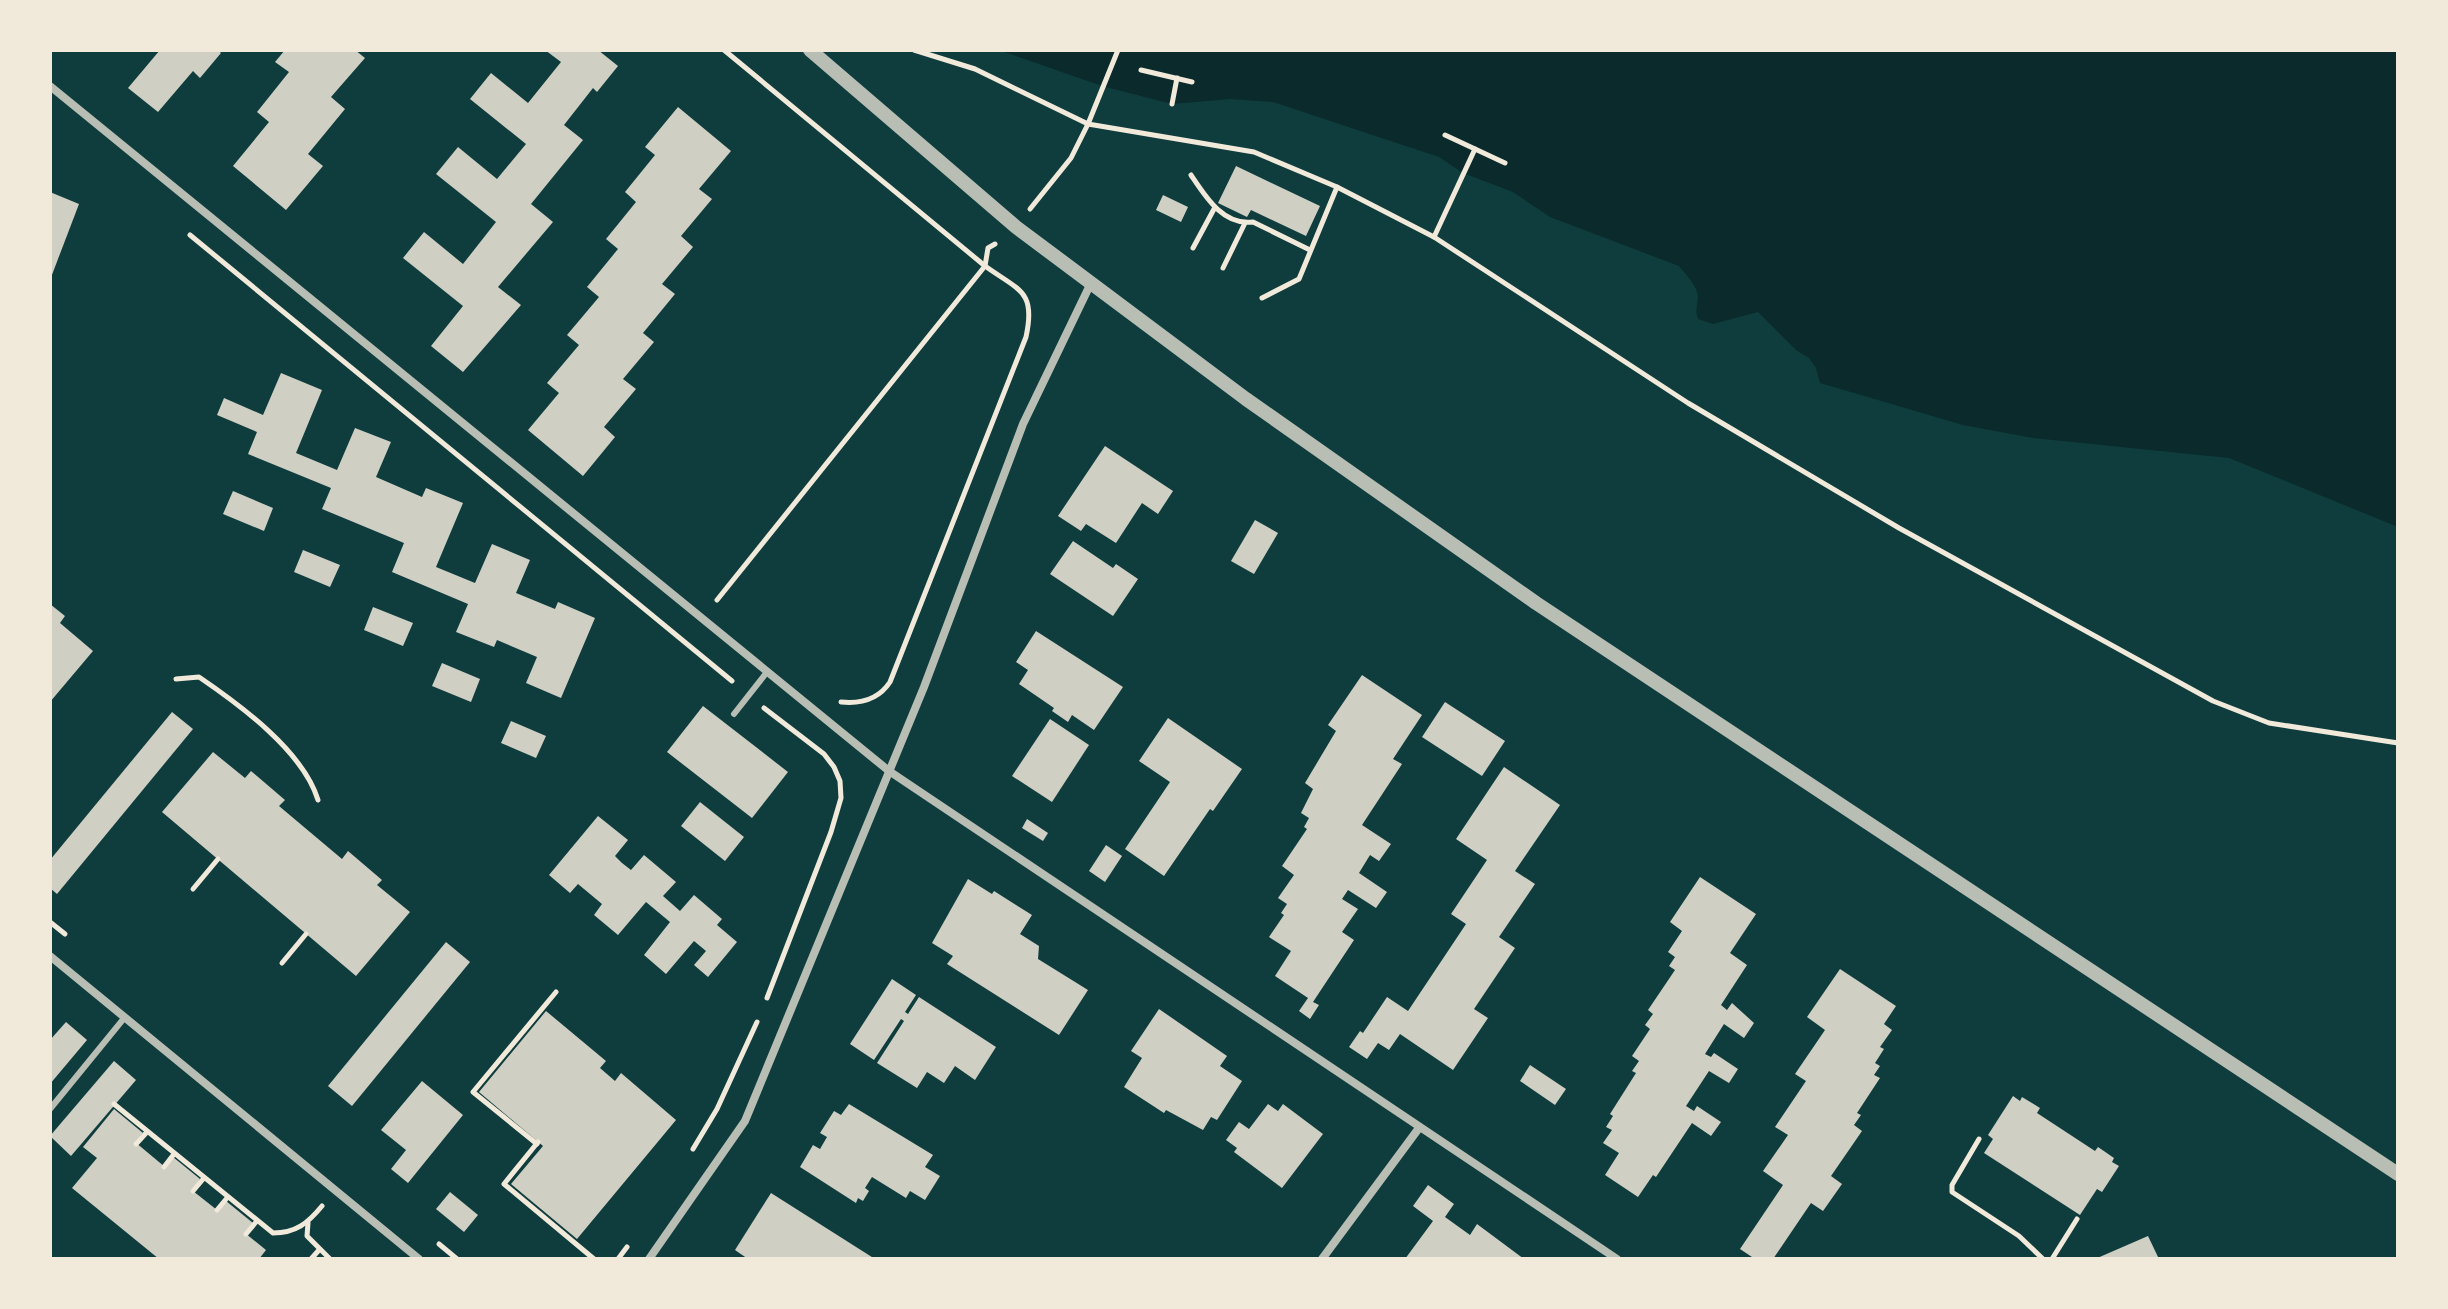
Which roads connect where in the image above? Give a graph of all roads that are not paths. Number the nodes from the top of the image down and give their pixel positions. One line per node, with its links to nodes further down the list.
1 (810, 50): 3 (street)
2 (50, 86): 4 (street)
3 (1090, 285): 6 (street); 11 (street)
4 (767, 672): 5 (lane); 6 (street)
5 (734, 714)
6 (889, 771): 10 (street); 13 (street)
7 (50, 956): 8 (street)
8 (125, 1017): 9 (lane); 12 (street)
9 (50, 1109)
10 (1419, 1128): 14 (street); 15 (street)
11 (2398, 1174)
12 (419, 1259)
13 (649, 1259)
14 (1322, 1259)
15 (1617, 1259)

